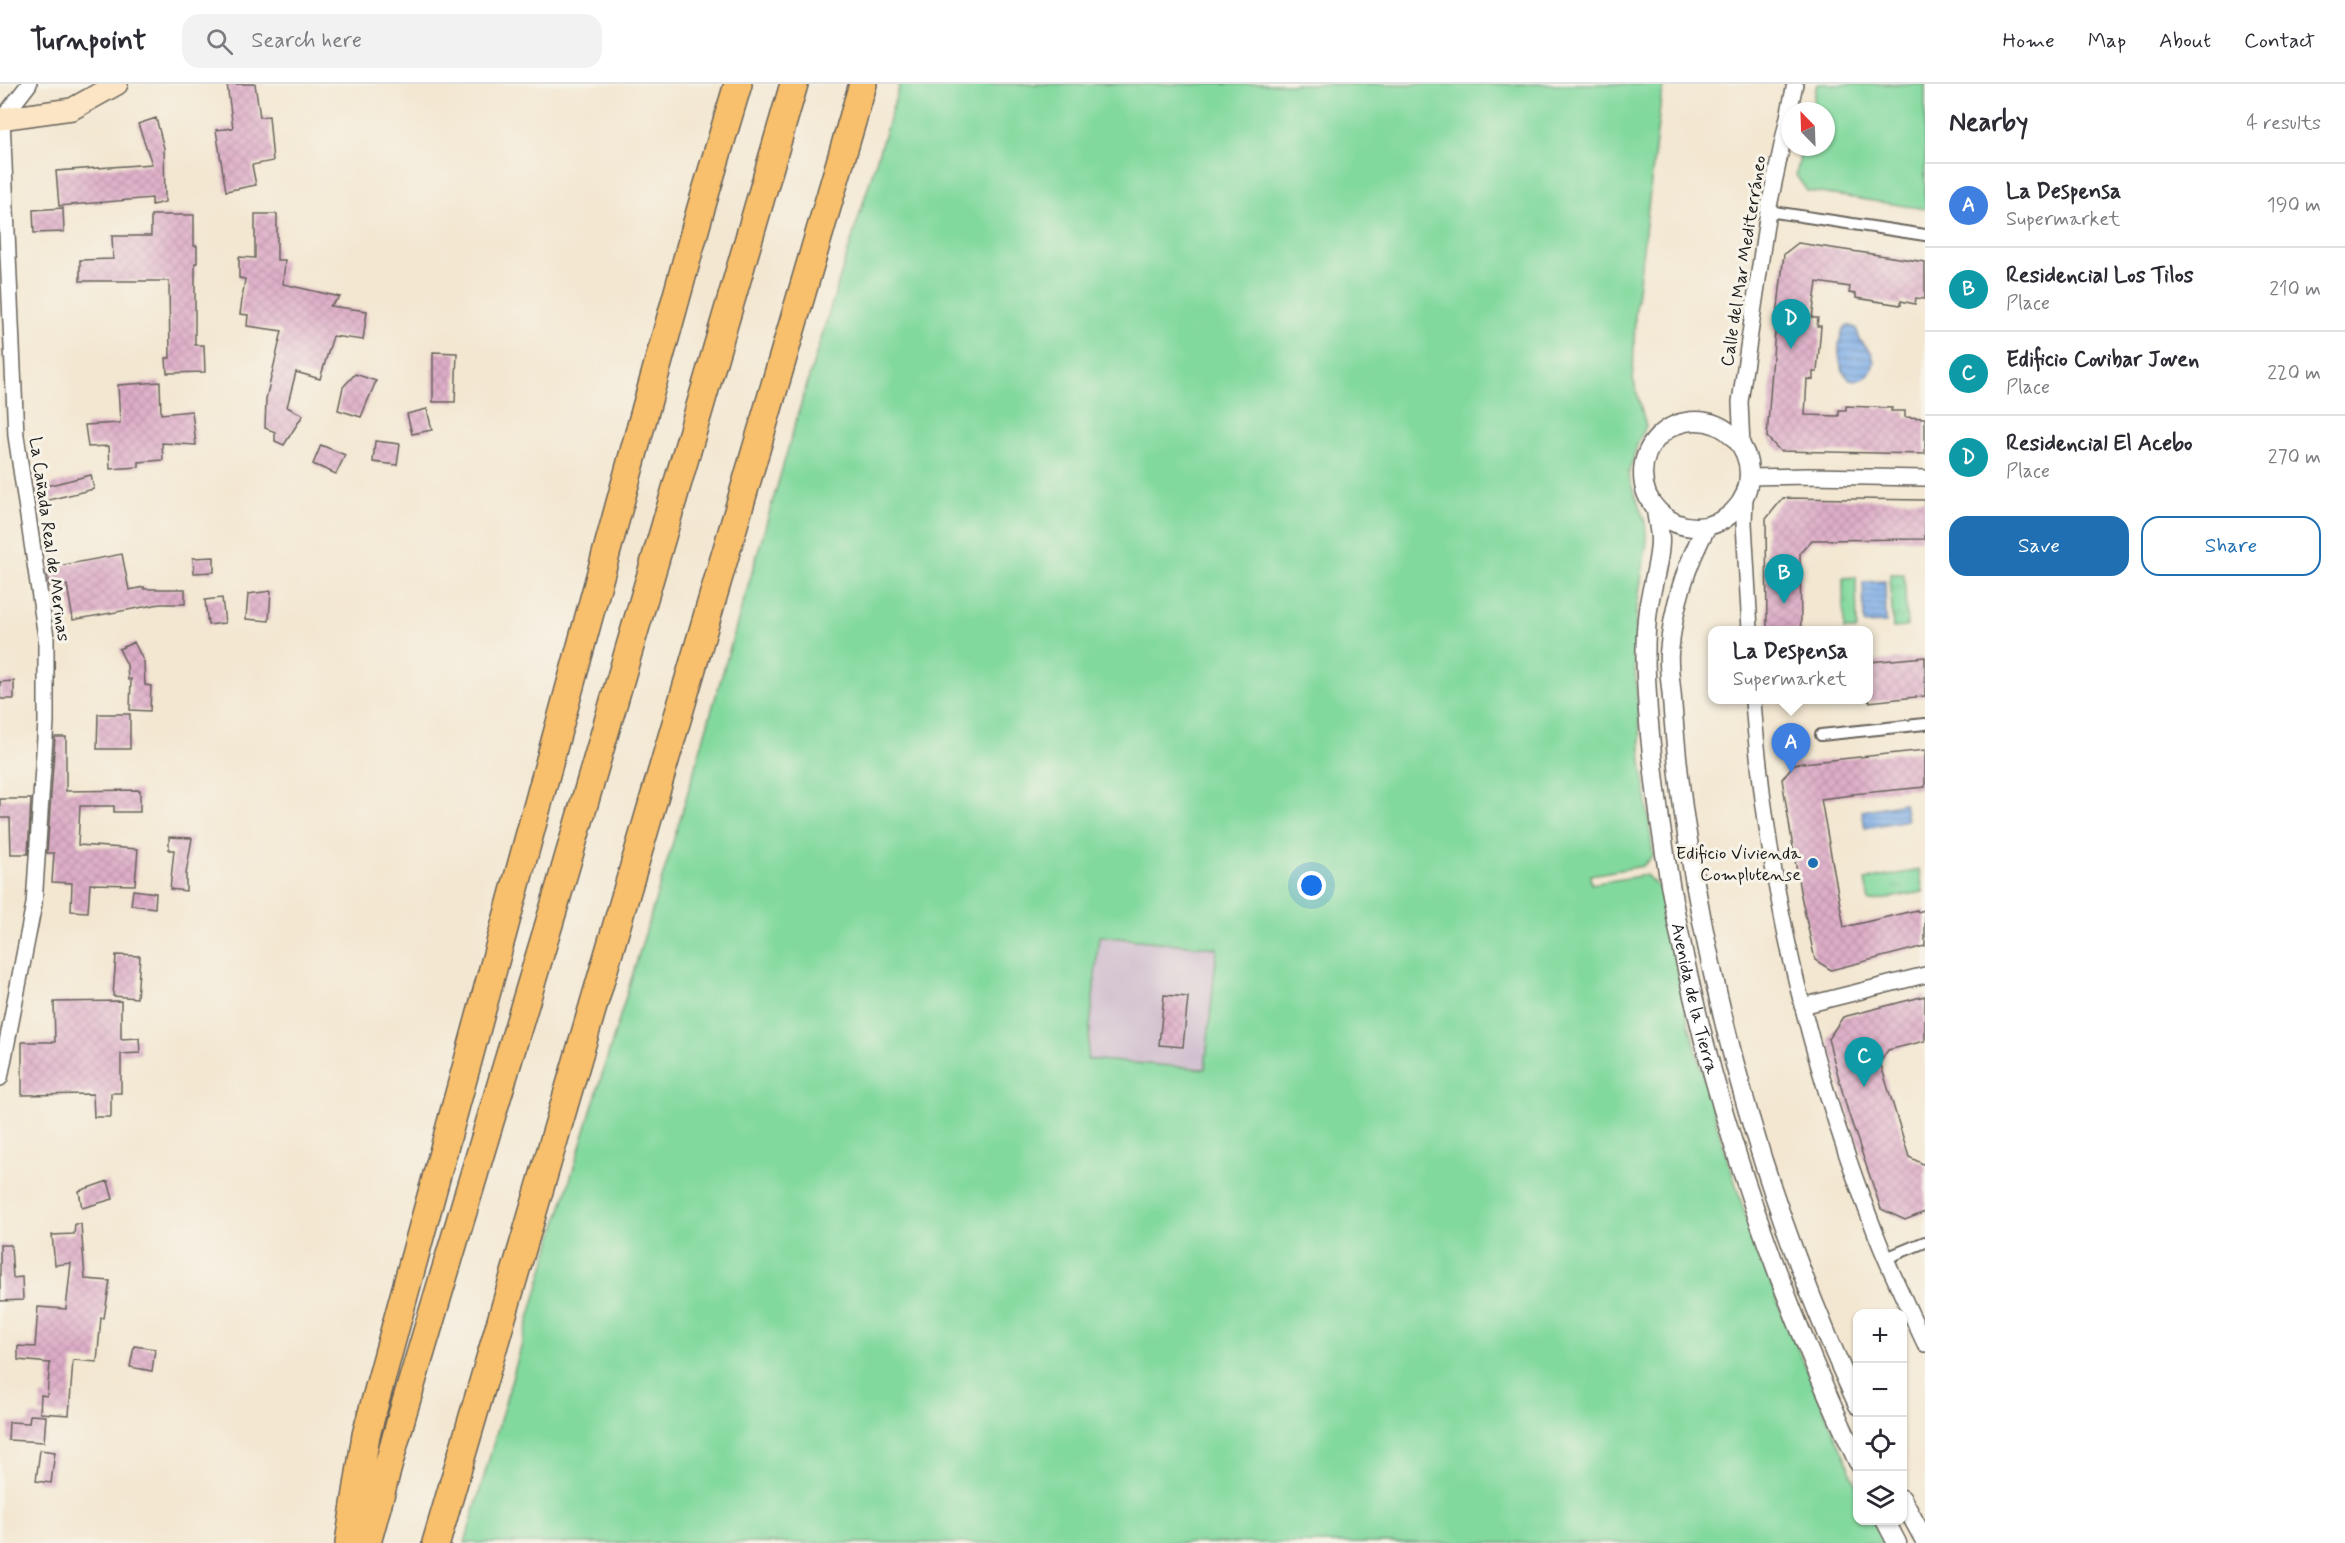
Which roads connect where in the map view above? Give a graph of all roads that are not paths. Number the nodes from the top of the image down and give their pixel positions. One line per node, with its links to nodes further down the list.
1 (30, 84): 7 (street)
2 (117, 84): 7 (main road)
3 (738, 84): 31 (highway)
4 (794, 84): 32 (highway)
5 (863, 84): 33 (highway)
6 (1795, 84): 8 (street, Calle del Mar Mediterráneo)
7 (1, 119): 22 (street, La Cañada Real de Merinas)
8 (1768, 211): 9 (street); 10 (street, Calle del Mar Mediterráneo)
9 (1925, 235)
10 (1742, 446): 11 (street); 14 (street)
11 (1749, 477): 12 (street); 13 (street)
12 (1925, 478)
13 (1745, 496): 15 (street); 16 (street)
14 (1656, 510): 15 (street); 27 (street, Avenida de la Tierra)
15 (1707, 526): 26 (street, Avenida de la Tierra)
16 (1750, 626)
17 (1753, 704): 21 (street)
18 (1925, 724): 19 (street)
19 (1821, 735)
20 (1925, 975): 21 (street)
21 (1802, 1006): 24 (street)
22 (0, 1078)
23 (1925, 1242): 24 (street)
24 (1886, 1258): 25 (street)
25 (1925, 1344)
26 (1853, 1396)
27 (1853, 1453)
28 (1907, 1508): 30 (street)
29 (1887, 1525): 34 (street)
30 (1925, 1541)
31 (349, 1543)
32 (367, 1543)
33 (436, 1543)
34 (1898, 1543)

